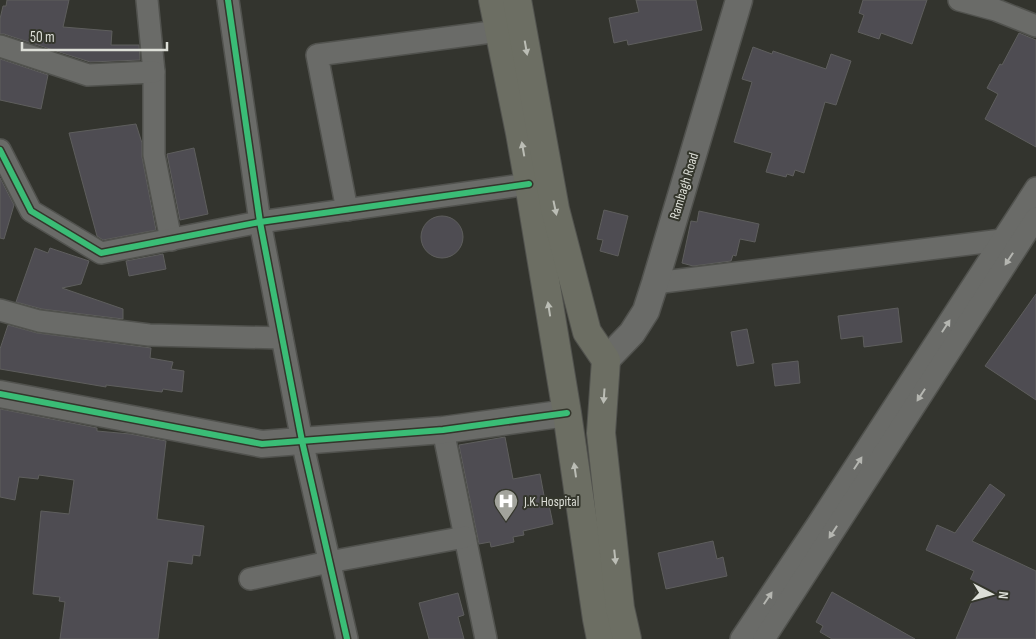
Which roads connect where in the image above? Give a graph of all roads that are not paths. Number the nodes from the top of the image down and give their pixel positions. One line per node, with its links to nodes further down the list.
1 (148, 0): 10 (street)
2 (228, 0): 16 (street)
3 (493, 0): 8 (main road)
4 (517, 0): 21 (main road, one-way to 21)
5 (739, 0): 19 (street, Rambagh Road)
6 (959, 0): 7 (street)
7 (1036, 26)
8 (499, 30): 12 (main road, one-way to 8); 14 (street)
9 (0, 46): 10 (street)
10 (154, 72): 17 (street)
11 (0, 150): 17 (street)
12 (529, 184): 14 (street); 23 (main road, one-way to 12)
13 (1036, 188): 18 (street)
14 (347, 210): 16 (street)
15 (1036, 218): 38 (street, one-way to 38)
16 (260, 222): 17 (street); 22 (street)
17 (171, 240)
18 (1002, 240): 19 (street); 37 (street, one-way to 18)
19 (655, 283): 24 (street, Rambagh Road)
20 (0, 310): 22 (street)
21 (587, 332): 23 (main road); 24 (main road)
22 (282, 338): 29 (street)
23 (555, 342): 26 (main road)
24 (606, 360): 28 (main road, one-way to 28)
25 (0, 394): 29 (street)
26 (568, 425): 27 (street); 28 (main road); 35 (main road, one-way to 26)
27 (443, 430): 29 (street); 30 (street)
28 (601, 433): 36 (main road, one-way to 36)
29 (302, 441): 31 (street)
30 (465, 537): 31 (street); 33 (street)
31 (329, 562): 32 (street); 34 (street)
32 (250, 579)
33 (482, 638)
34 (347, 639)
35 (601, 639)
36 (627, 639)
37 (741, 639)
38 (764, 639)

